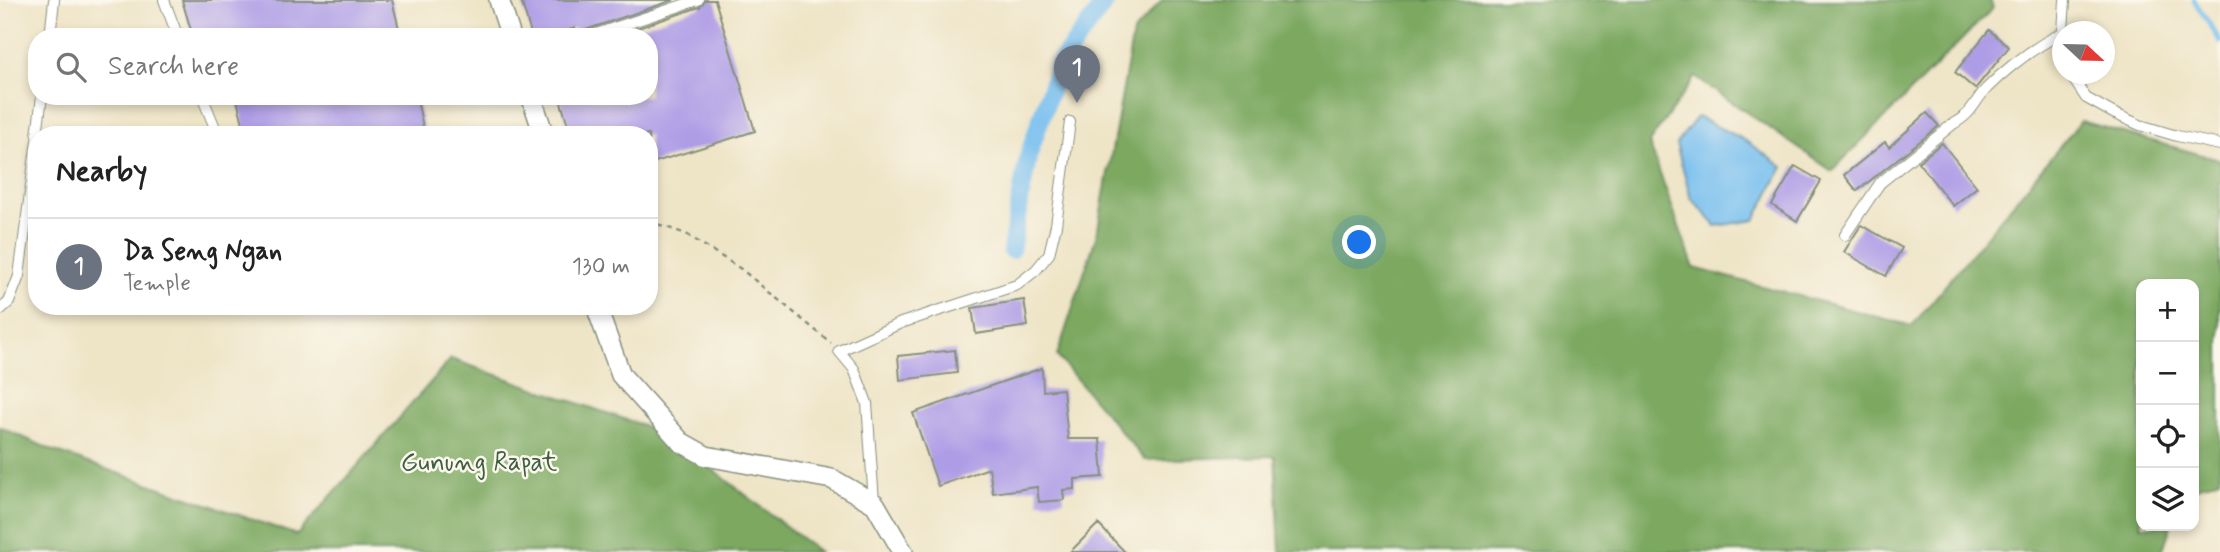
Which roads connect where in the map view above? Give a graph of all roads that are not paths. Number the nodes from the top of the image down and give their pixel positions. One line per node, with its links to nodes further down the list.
1 (54, 0): 7 (lane)
2 (164, 0): 8 (lane)
3 (499, 0): 9 (street)
4 (698, 0): 10 (lane)
5 (2065, 0): 6 (lane)
6 (2064, 21)
7 (51, 28)
8 (175, 28)
9 (508, 28)
10 (614, 28)
11 (2052, 38): 22 (lane)
12 (2077, 84): 20 (lane)
13 (41, 105): 17 (lane)
14 (206, 105): 18 (lane)
15 (534, 105): 19 (street)
16 (1070, 122): 25 (lane)
17 (38, 126)
18 (214, 126)
19 (541, 126)
20 (2220, 145)
21 (28, 208): 23 (lane)
22 (1845, 235)
23 (0, 310)
24 (599, 315): 25 (street)
25 (875, 504): 26 (street)
26 (903, 552)

